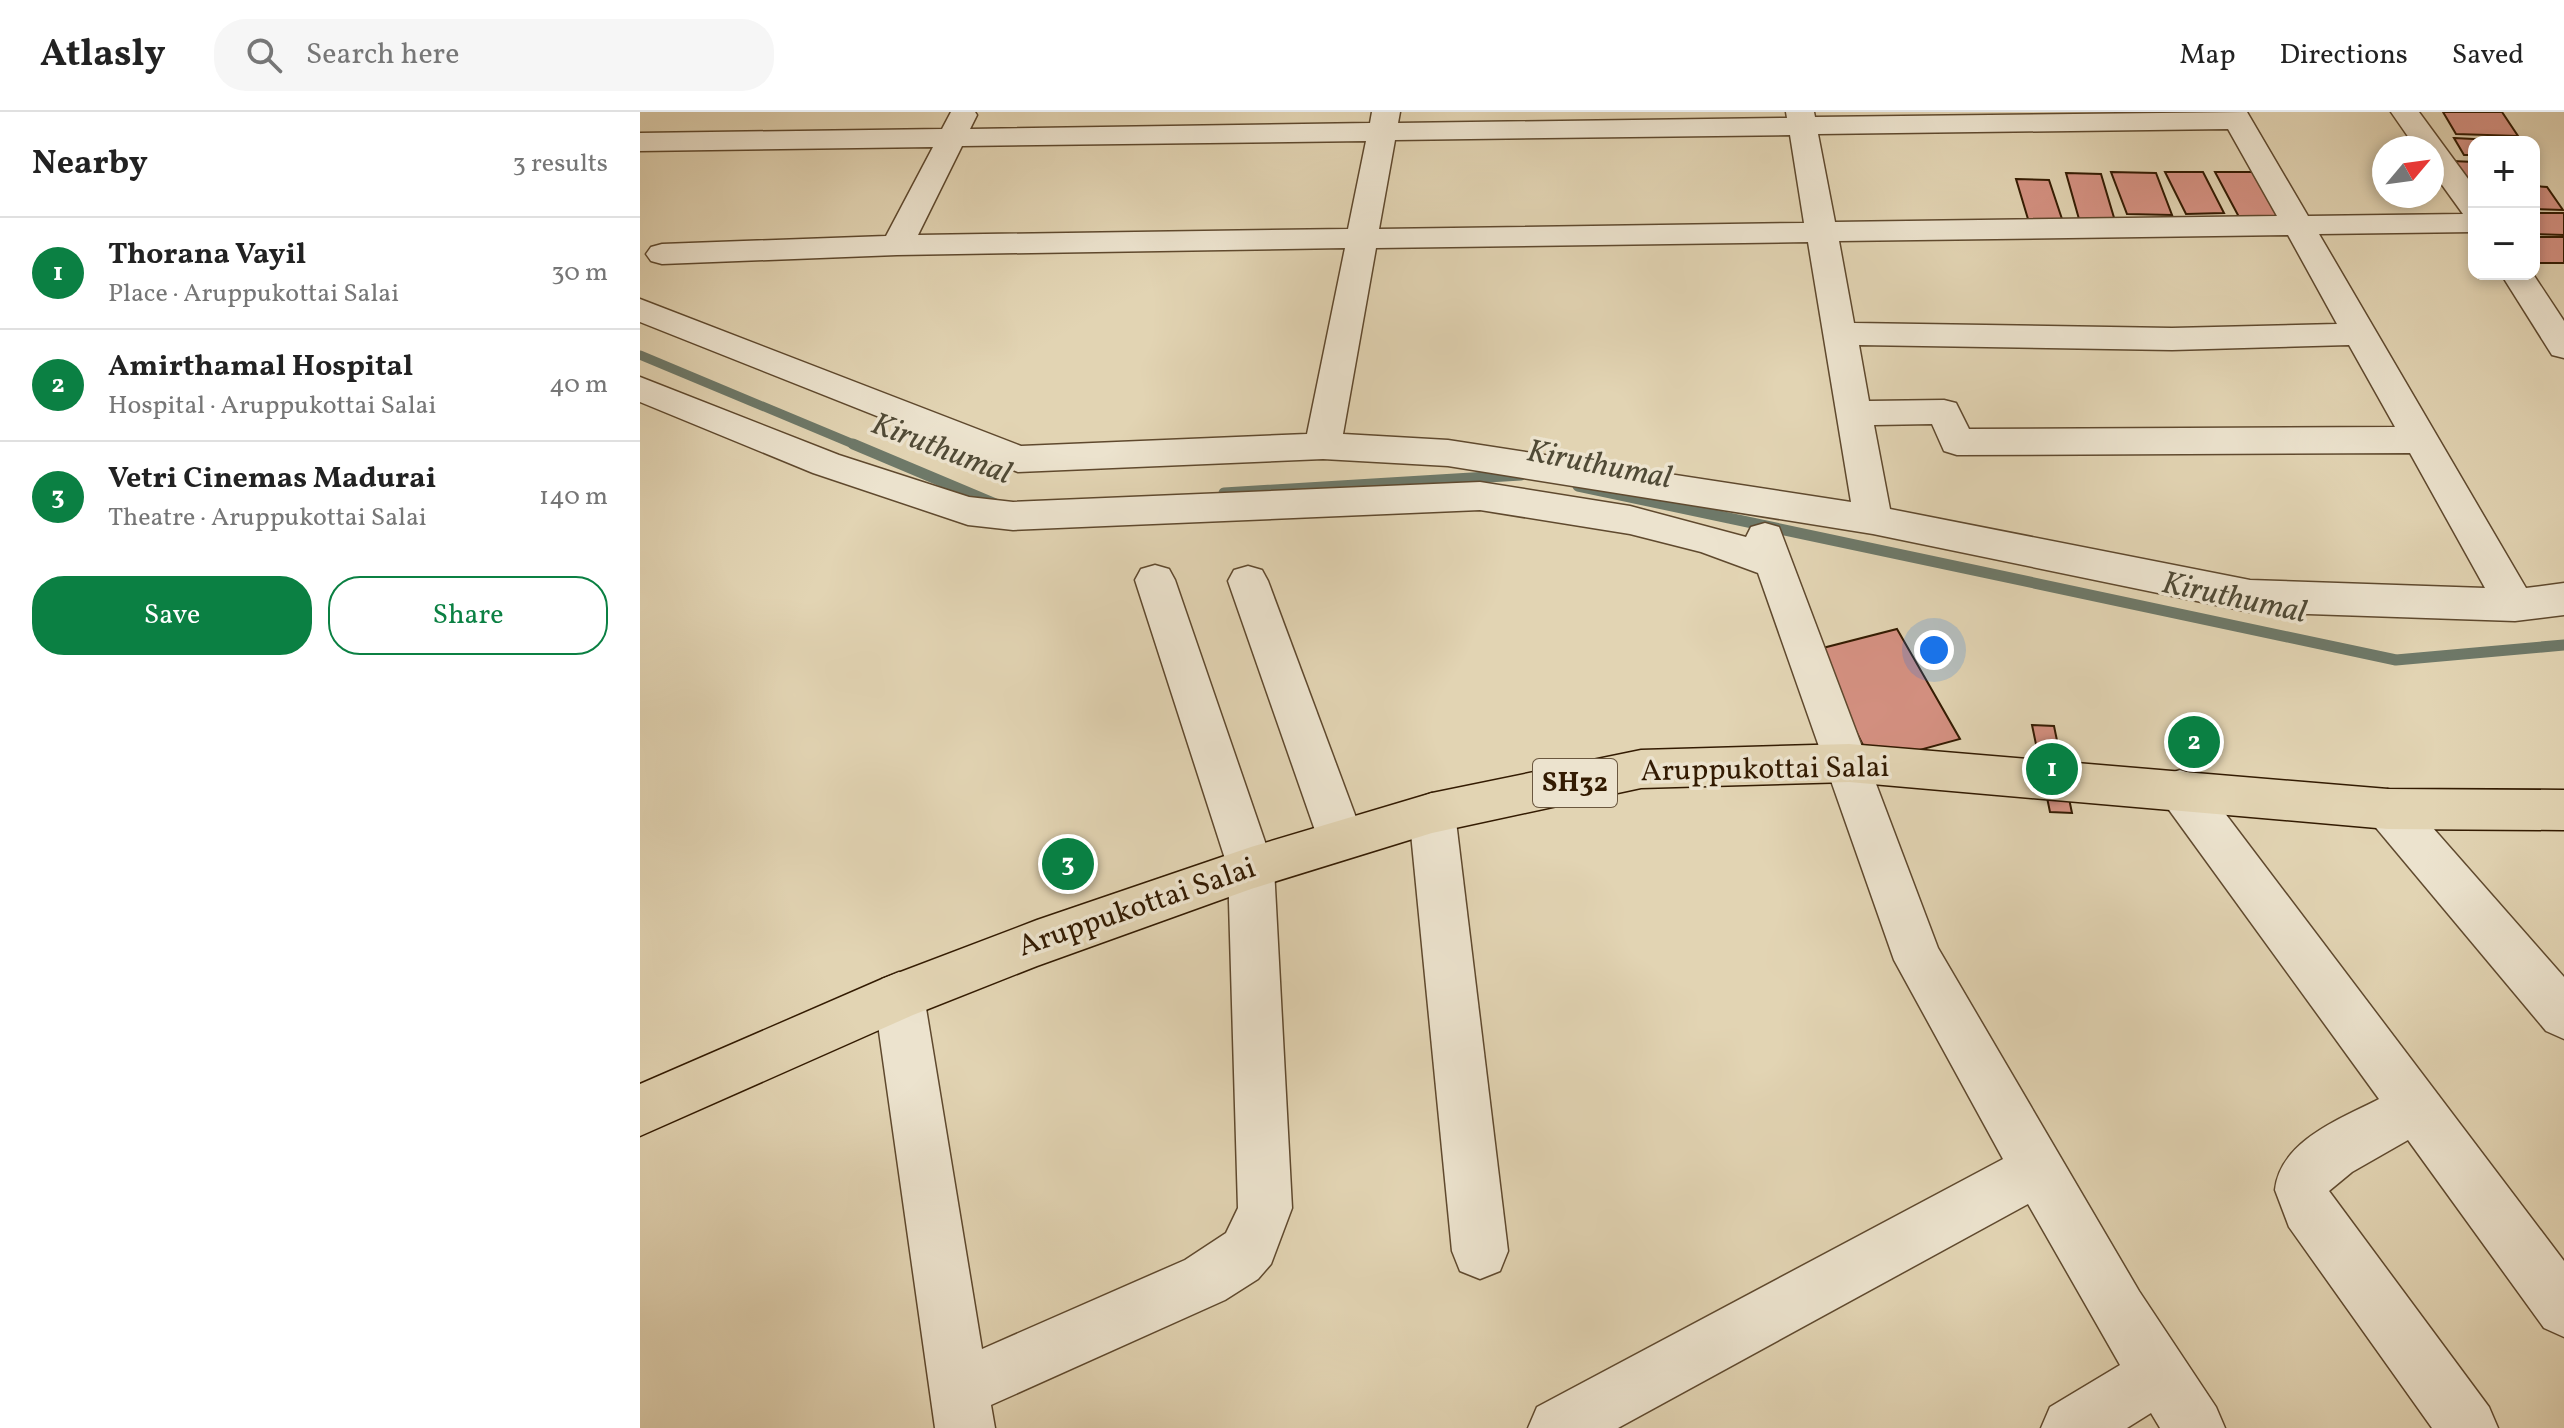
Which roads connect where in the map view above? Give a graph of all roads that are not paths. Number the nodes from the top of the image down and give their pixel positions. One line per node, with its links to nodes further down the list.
1 (2405, 112): 9 (street)
2 (2236, 116): 3 (street); 14 (street)
3 (2107, 117): 4 (street)
4 (1801, 119): 5 (street); 15 (street)
5 (1520, 121): 6 (street)
6 (1384, 122): 7 (street); 16 (street)
7 (1254, 123): 8 (street)
8 (958, 125): 10 (street); 17 (street)
9 (2422, 136)
10 (640, 142)
11 (2444, 167): 12 (street)
12 (2468, 200)
13 (2468, 223): 14 (street)
14 (2298, 226): 15 (street); 22 (street)
15 (1822, 232): 16 (street); 21 (street)
16 (1363, 238): 17 (street); 27 (street)
17 (897, 245): 18 (street)
18 (662, 254)
19 (2521, 280): 23 (street)
20 (640, 310): 27 (street)
21 (1840, 334): 22 (street); 25 (street)
22 (2361, 334): 26 (street)
23 (2564, 347)
24 (640, 389): 29 (street)
25 (1854, 413): 26 (street); 28 (street)
26 (2421, 440): 33 (street)
27 (1323, 446): 29 (street)
28 (1873, 520): 29 (street); 33 (street)
29 (1764, 531): 34 (street)
30 (1155, 580): 40 (street)
31 (1248, 581): 39 (street)
32 (2564, 599): 33 (street)
33 (2515, 605)
34 (1849, 763): 35 (main road, Aruppukottai Salai / SH32); 38 (main road, Aruppukottai Salai / SH32); 45 (street)
35 (2180, 789): 36 (main road, Aruppukottai Salai / SH32); 43 (street)
36 (2388, 809): 37 (main road, Aruppukottai Salai / SH32); 42 (street)
37 (2564, 810)
38 (1432, 813): 39 (main road, Aruppukottai Salai / SH32); 46 (street)
39 (1341, 839): 40 (main road, Aruppukottai Salai / SH32)
40 (1251, 868): 41 (main road, Aruppukottai Salai / SH32); 49 (street)
41 (899, 996): 44 (main road, Aruppukottai Salai / SH32); 49 (street)
42 (2564, 1014)
43 (2416, 1108): 47 (street); 53 (street)
44 (640, 1110)
45 (2038, 1169): 48 (street); 50 (street)
46 (1480, 1251)
47 (2564, 1308)
48 (2160, 1374): 51 (street); 52 (street)
49 (962, 1408)
50 (1558, 1428)
51 (2071, 1428)
52 (2195, 1428)
53 (2468, 1428)

